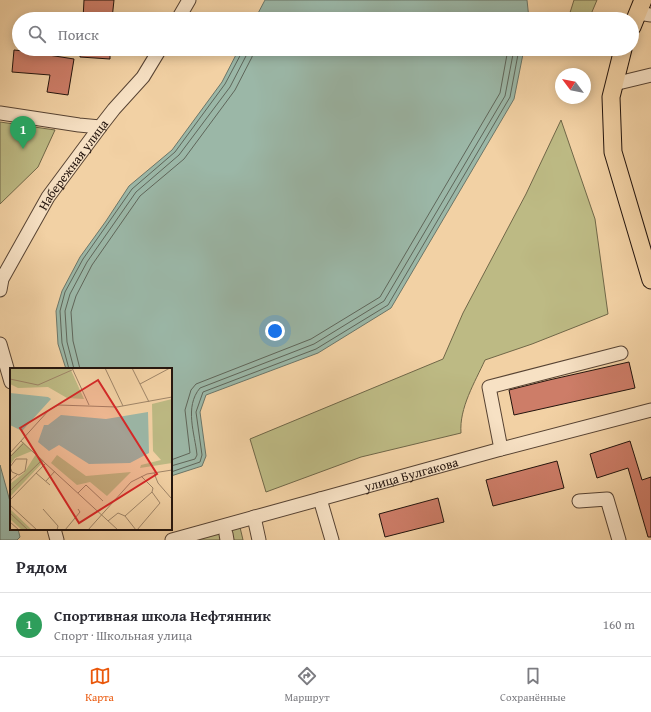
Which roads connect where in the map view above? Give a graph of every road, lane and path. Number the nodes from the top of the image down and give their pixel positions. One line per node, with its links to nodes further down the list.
1 (189, 0): 2 (street)
2 (182, 12)
3 (156, 56): 8 (street, Набережная улица)
4 (621, 56): 6 (main road)
5 (651, 76): 6 (street)
6 (614, 84): 9 (main road)
7 (0, 113): 8 (street)
8 (100, 126): 10 (street, Набережная улица)
9 (651, 280)
10 (0, 290)
11 (0, 344): 13 (street)
12 (621, 352): 15 (street)
13 (10, 379)
14 (651, 410): 15 (street, улица Булгакова)
15 (501, 449): 16 (street, улица Булгакова)
16 (320, 499): 18 (street, улица Булгакова); 23 (street)
17 (579, 501): 24 (street)
18 (254, 517): 21 (street, улица Булгакова); 22 (street)
19 (54, 530): 20 (street)
20 (57, 540)
21 (172, 540)
22 (259, 540)
23 (332, 540)
24 (619, 540)

